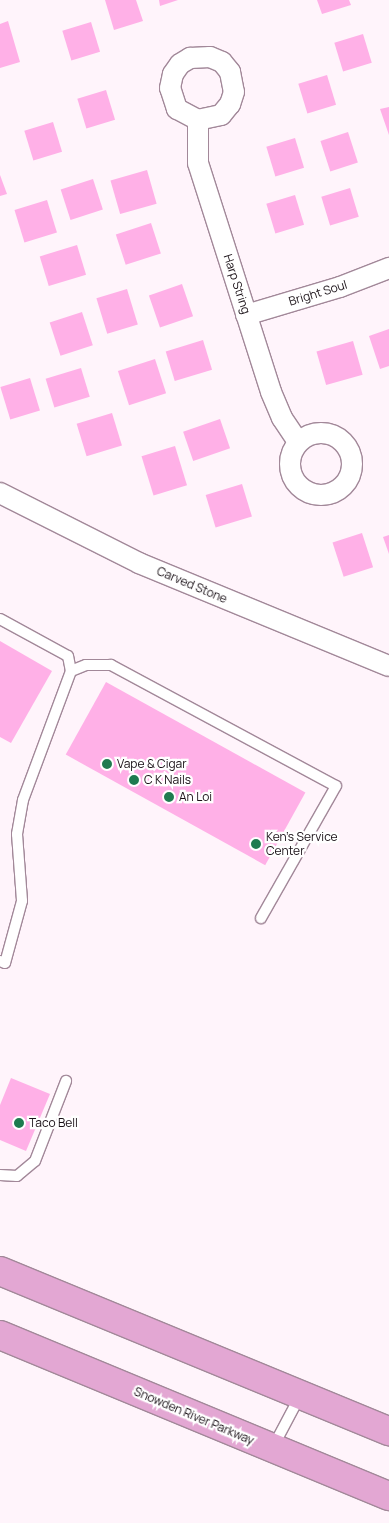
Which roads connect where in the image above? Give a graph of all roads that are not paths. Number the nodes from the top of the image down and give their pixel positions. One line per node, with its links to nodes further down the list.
1 (198, 120): 3 (street, Harp String)
2 (389, 268): 3 (street, Bright Soul)
3 (246, 314): 4 (street, Harp String)
4 (298, 442)
5 (0, 493): 7 (street, Carved Stone)
6 (0, 619): 8 (lane)
7 (389, 666)
8 (71, 671): 9 (lane); 10 (lane)
9 (260, 918)
10 (0, 961)
11 (66, 1081): 12 (lane)
12 (0, 1175)
13 (0, 1271): 15 (main road)
14 (0, 1335): 17 (main road, Snowden River Parkway)
15 (301, 1395): 16 (main road); 17 (lane)
16 (389, 1430)
17 (272, 1448): 18 (main road, Snowden River Parkway)
18 (389, 1496)

